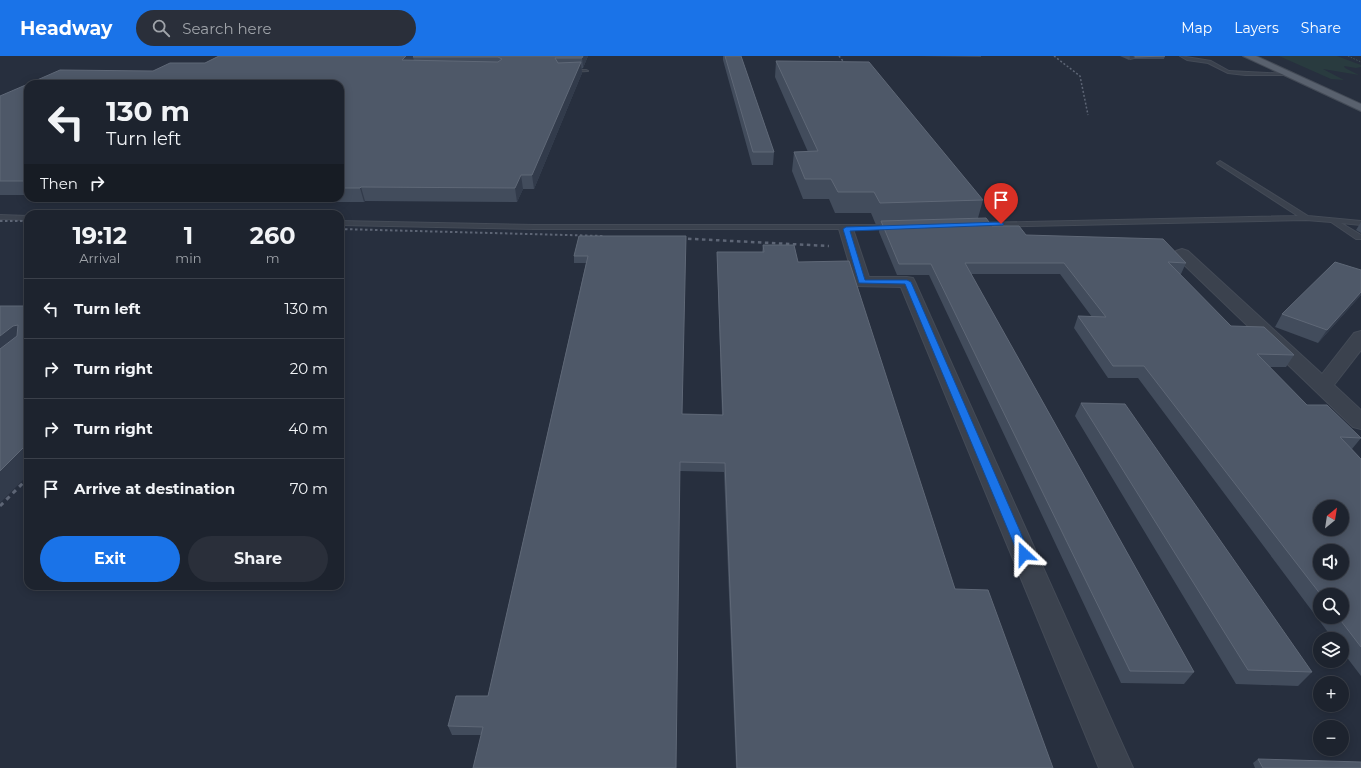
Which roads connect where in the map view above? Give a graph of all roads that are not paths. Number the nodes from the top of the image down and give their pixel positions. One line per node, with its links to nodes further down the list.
1 (1182, 56): 5 (lane)
2 (1248, 56): 5 (main road)
3 (566, 71): 4 (lane)
4 (586, 71)
5 (1287, 74): 6 (main road)
6 (1361, 108)
7 (1220, 163): 10 (lane)
8 (0, 217): 9 (lane)
9 (24, 218)
10 (1306, 218): 11 (lane); 14 (lane)
11 (1331, 220): 12 (lane); 17 (lane)
12 (1361, 223)
13 (344, 224): 16 (lane)
14 (973, 225)
15 (902, 227): 16 (lane)
16 (846, 229): 22 (street)
17 (1359, 237)
18 (1182, 254): 20 (street)
19 (1361, 337): 20 (street)
20 (1323, 386): 21 (street)
21 (1361, 422)
22 (1116, 768)

